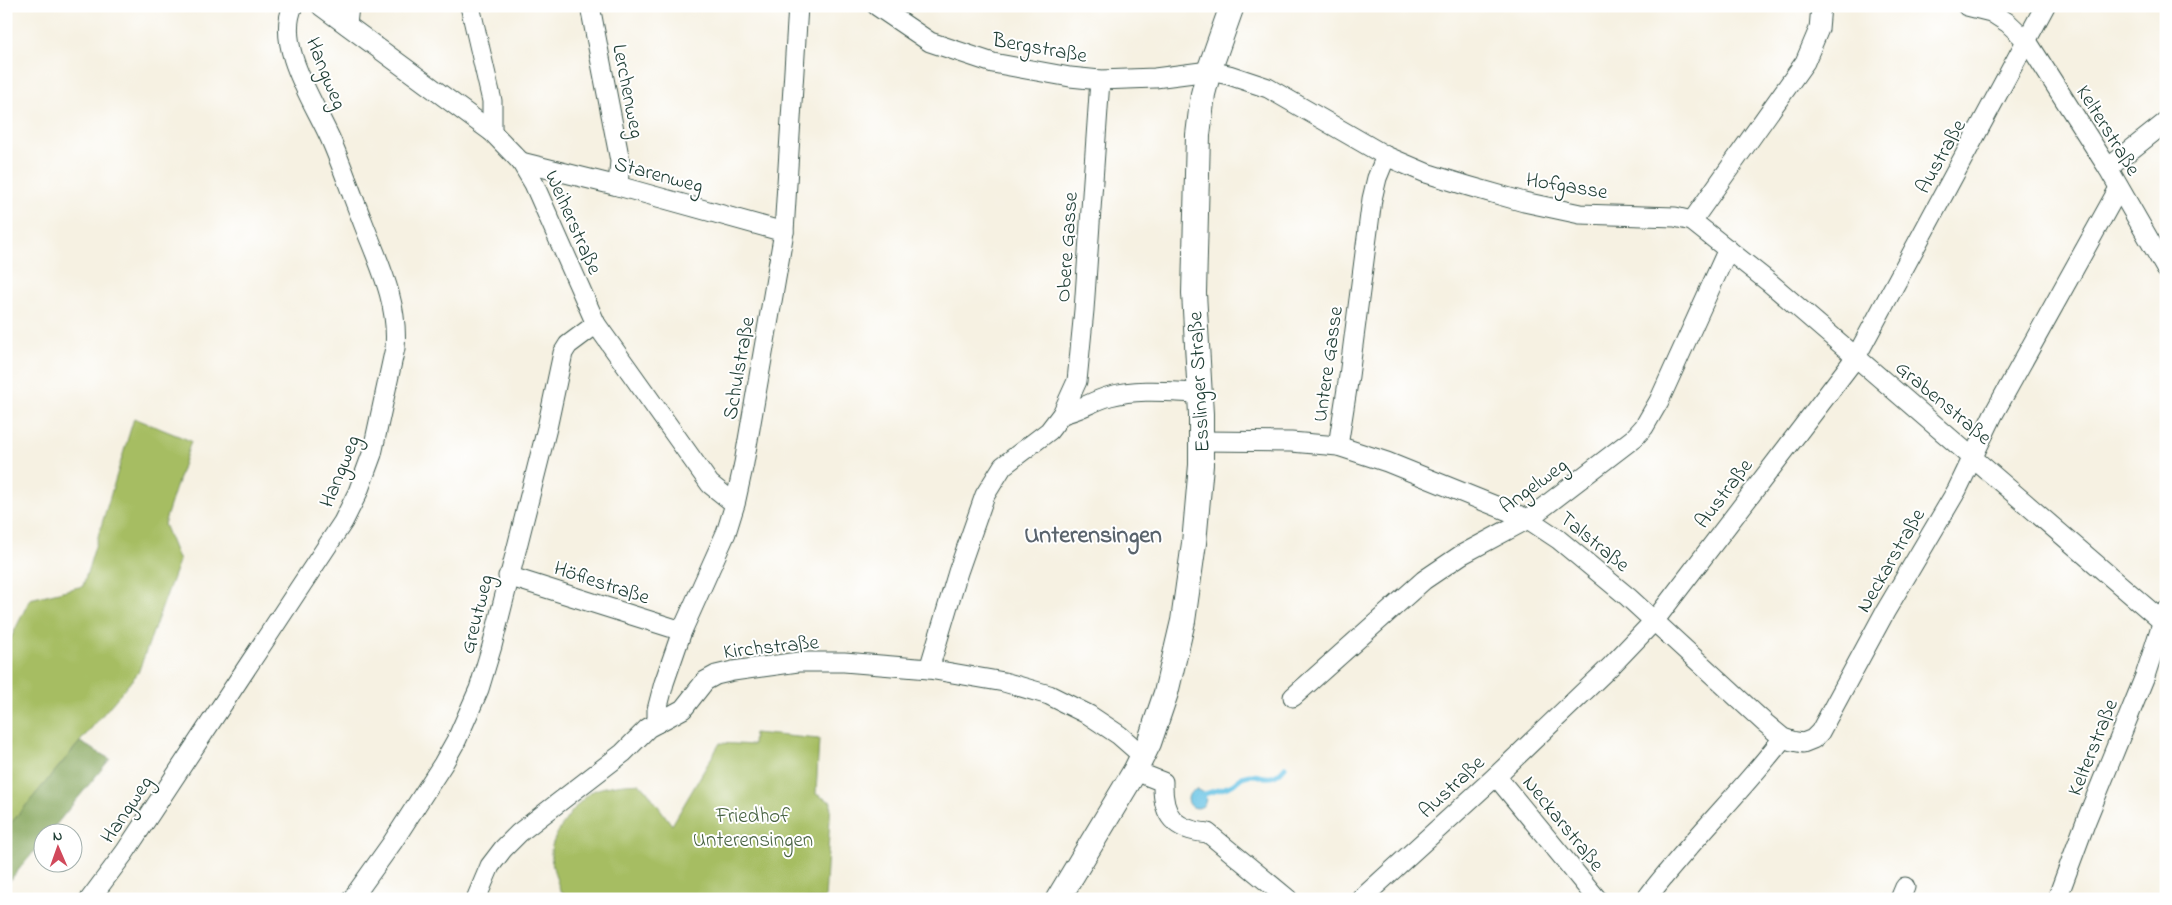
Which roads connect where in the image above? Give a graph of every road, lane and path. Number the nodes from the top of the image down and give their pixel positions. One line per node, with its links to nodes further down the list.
1 (293, 6): 47 (street, Hangweg)
2 (321, 6): 12 (street, Weiherstraße)
3 (349, 6): 12 (street)
4 (470, 6): 17 (street)
5 (590, 6): 21 (street, Lerchenweg)
6 (798, 6): 24 (street, Schulstraße)
7 (877, 6): 15 (street, Bergstraße)
8 (1232, 6): 14 (street, Esslinger Straße)
9 (1820, 6): 23 (street)
10 (1967, 6): 13 (street)
11 (2045, 6): 13 (street, Austraße)
12 (346, 25): 17 (street, Weiherstraße)
13 (2027, 41): 20 (street, Kelterstraße); 28 (street, Austraße)
14 (1209, 71): 15 (street, Bergstraße); 18 (street, Hofgasse); 29 (street, Esslinger Straße)
15 (1100, 80): 30 (street, Obere Gasse)
16 (2166, 122): 20 (street)
17 (492, 132): 19 (street, Weiherstraße)
18 (1386, 156): 23 (street, Hofgasse); 32 (street, Untere Gasse)
19 (521, 162): 21 (street, Starenweg); 27 (street, Weiherstraße)
20 (2108, 168): 22 (street, Kelterstraße)
21 (618, 186): 24 (street, Starenweg)
22 (2119, 188): 26 (street, Kelterstraße); 33 (street, Neckarstraße)
23 (1692, 221): 25 (street, Grabenstraße)
24 (784, 232): 34 (street, Schulstraße)
25 (1728, 249): 28 (street, Grabenstraße); 35 (street, Angelweg)
26 (2166, 269)
27 (596, 324): 34 (street, Weiherstraße); 36 (street, Greutweg)
28 (1856, 357): 33 (street, Grabenstraße); 38 (street, Austraße)
29 (1200, 394): 30 (street); 31 (street, Esslinger Straße)
30 (1062, 414): 41 (street, Obere Gasse)
31 (1202, 441): 32 (street, Untere Gasse); 45 (street, Esslinger Straße)
32 (1338, 446): 35 (street, Talstraße)
33 (1974, 456): 37 (street, Grabenstraße); 44 (street, Neckarstraße)
34 (735, 504): 39 (street, Schulstraße)
35 (1528, 519): 38 (street, Talstraße); 42 (street, Angelweg)
36 (508, 576): 39 (street, Höflestraße); 48 (street, Greutweg)
37 (2164, 616): 40 (street, Kelterstraße)
38 (1655, 620): 44 (street, Talstraße); 46 (street, Austraße)
39 (682, 631): 43 (street, Schulstraße)
40 (2161, 644): 55 (street, Kelterstraße)
41 (929, 669): 43 (street, Kirchstraße); 45 (street, Kirchstraße)
42 (1293, 697)
43 (657, 723): 49 (street, Kirchstraße)
44 (1784, 738): 54 (street)
45 (1139, 764): 50 (street, Esslinger Straße); 51 (street, Kirchstraße)
46 (1496, 776): 52 (street, Austraße); 53 (street, Neckarstraße)
47 (90, 899)
48 (352, 899)
49 (476, 899)
50 (1058, 899)
51 (1288, 899)
52 (1361, 899)
53 (1597, 899)
54 (1646, 899)
55 (2057, 899)

